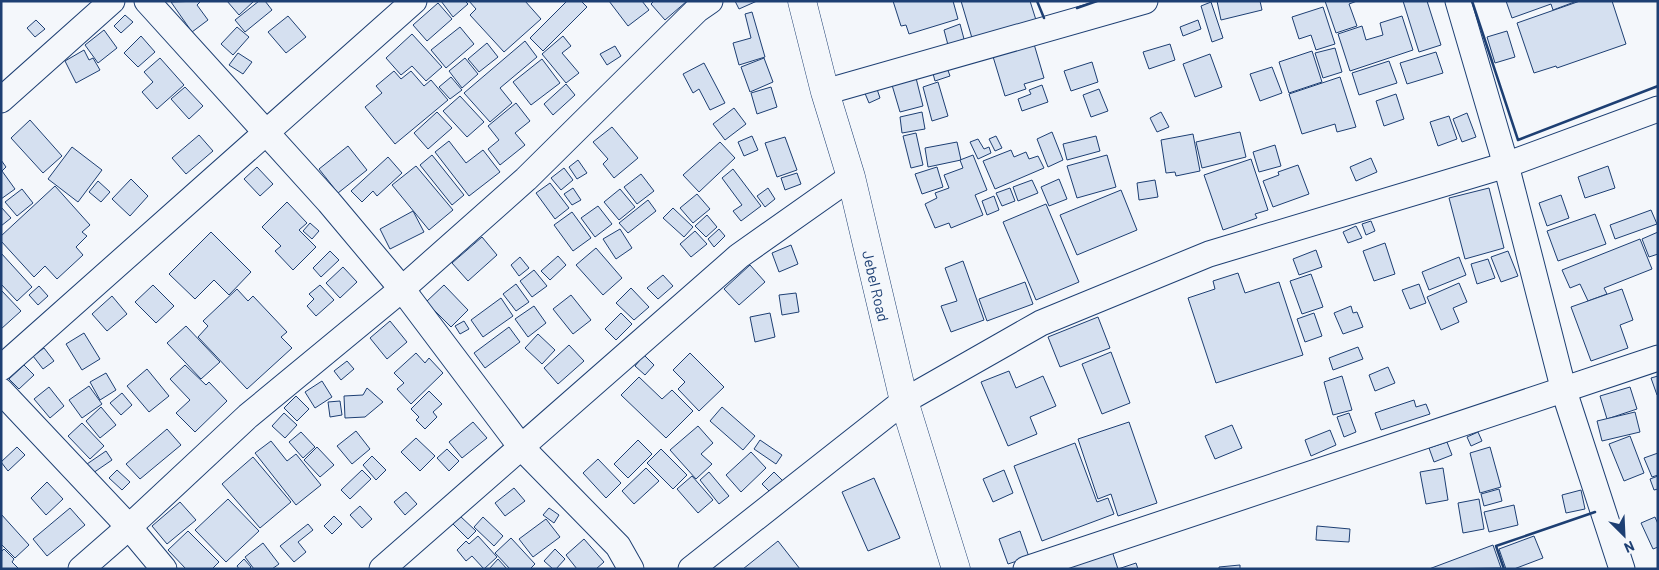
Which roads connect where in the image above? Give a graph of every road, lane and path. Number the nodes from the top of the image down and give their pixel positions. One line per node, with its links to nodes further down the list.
1 (112, 1): 9 (street)
2 (147, 1): 11 (street)
3 (414, 1): 11 (street)
4 (710, 1): 14 (street)
5 (802, 1): 8 (main road, Jebel Road)
6 (1145, 1): 8 (street)
7 (1458, 1): 12 (street)
8 (825, 92): 13 (main road, Jebel Road)
9 (1, 100)
10 (1658, 109): 12 (street)
11 (267, 134): 14 (street); 16 (street)
12 (1506, 165): 18 (street); 19 (street)
13 (851, 177): 19 (main road, Jebel Road); 20 (street)
14 (402, 289): 20 (street); 21 (street)
15 (1658, 358): 18 (street)
16 (1, 368)
17 (1, 391): 21 (street)
18 (1564, 391): 28 (street); 29 (street)
19 (904, 401): 26 (street); 27 (main road, Jebel Road)
20 (520, 447): 24 (street); 25 (street)
21 (129, 528): 22 (street); 23 (street)
22 (81, 569)
23 (164, 569)
24 (382, 569)
25 (631, 569)
26 (691, 569)
27 (956, 569)
28 (1026, 569)
29 (1622, 569)

